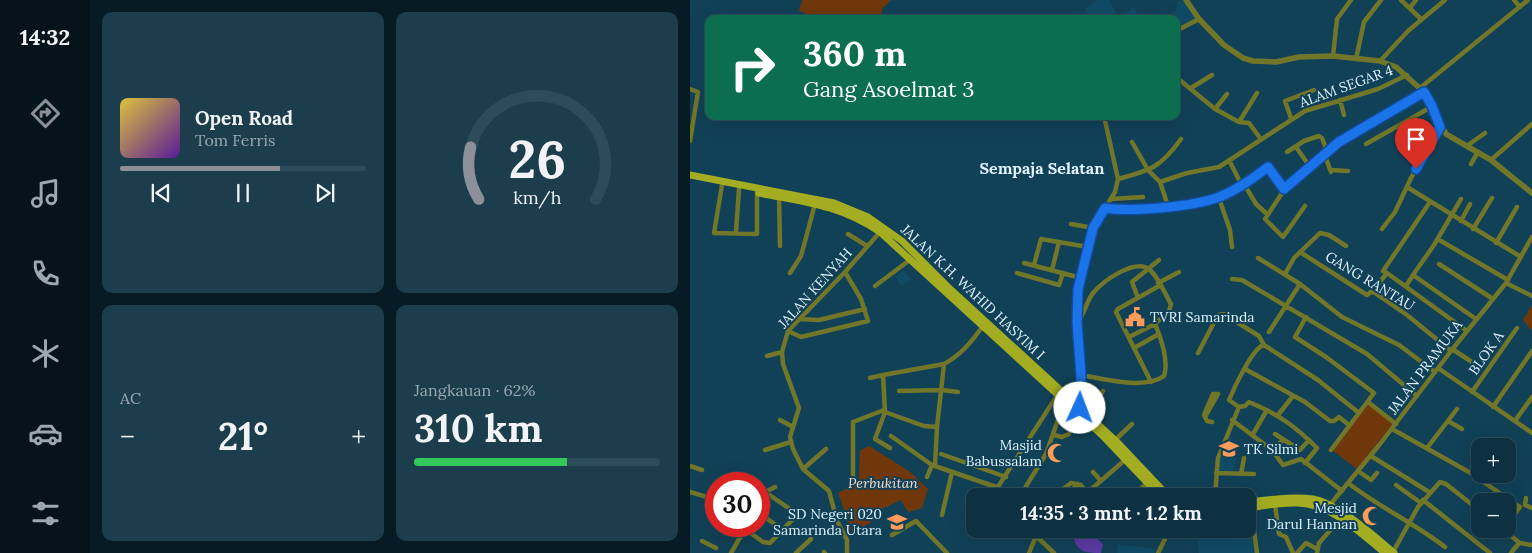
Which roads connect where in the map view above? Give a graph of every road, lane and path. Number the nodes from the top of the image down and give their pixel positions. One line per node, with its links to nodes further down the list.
1 (1186, 0): 11 (street)
2 (1351, 0): 14 (street)
3 (1381, 0): 15 (street)
4 (1401, 0): 10 (street)
5 (1416, 0): 10 (street)
6 (1445, 0): 12 (street)
7 (1514, 0): 9 (street)
8 (1528, 0): 9 (street)
9 (1520, 7): 23 (street)
10 (1410, 8): 12 (street)
11 (1199, 19): 13 (street); 14 (street)
12 (1421, 19): 16 (street)
13 (1180, 29)
14 (1333, 56): 15 (street)
15 (1356, 59): 16 (street)
16 (1380, 61): 18 (street)
17 (1212, 75): 20 (street)
18 (1407, 75): 23 (street); 26 (street, ALAM SEGAR 4)
19 (1180, 79): 20 (street)
20 (1191, 88): 28 (street)
21 (690, 89): 38 (street)
22 (1314, 90): 30 (street)
23 (1422, 90): 27 (street); 44 (street)
24 (1227, 94): 28 (street)
25 (1257, 94): 32 (street)
26 (1340, 100): 29 (street); 30 (street, ALAM SEGAR 4)
27 (1432, 106): 34 (street); 40 (street)
28 (1215, 109): 32 (street)
29 (1344, 115)
30 (1291, 118): 36 (street, ALAM SEGAR 4)
31 (1105, 120): 53 (street)
32 (1239, 122): 36 (street)
33 (1532, 124): 47 (street)
34 (1440, 127): 41 (street); 58 (street)
35 (1485, 133): 41 (street)
36 (1260, 138): 46 (street, ALAM SEGAR 4)
37 (1181, 139): 50 (street)
38 (690, 140)
39 (1132, 142): 50 (street)
40 (1366, 144)
41 (1468, 145): 45 (street)
42 (1296, 147): 43 (street); 44 (street); 49 (street)
43 (1287, 152)
44 (1326, 152): 49 (street); 51 (street)
45 (1478, 152): 47 (street); 48 (street)
46 (1229, 160): 55 (street, ALAM SEGAR 4); 57 (street)
47 (1491, 160): 62 (street)
48 (1471, 164)
49 (1310, 167): 60 (street)
50 (1148, 170): 53 (street); 55 (street)
51 (1348, 171)
52 (690, 175): 63 (main road, JALAN K.H. WAHID HASYIM I)
53 (1118, 179): 68 (street)
54 (690, 180): 56 (main road, JALAN K.H. WAHID HASYIM I)
55 (1160, 181): 73 (street)
56 (722, 185): 59 (main road, JALAN K.H. WAHID HASYIM I); 84 (street)
57 (1243, 185): 60 (street); 66 (street); 77 (street)
58 (1407, 187): 70 (street); 82 (street)
59 (739, 189): 61 (main road, JALAN K.H. WAHID HASYIM I); 84 (street)
60 (1284, 189): 77 (street)
61 (757, 192): 63 (main road, JALAN K.H. WAHID HASYIM I); 84 (street)
62 (1532, 193)
63 (783, 195): 64 (main road, JALAN K.H. WAHID HASYIM I); 93 (street)
64 (794, 197): 71 (main road, JALAN K.H. WAHID HASYIM I); 90 (main road, JALAN K.H. WAHID HASYIM I)
65 (1143, 197): 68 (street)
66 (1219, 198): 73 (street); 97 (street)
67 (1492, 198): 83 (street)
68 (1111, 200): 76 (street)
69 (1461, 200): 78 (street)
70 (1430, 202): 78 (street); 110 (street)
71 (815, 204): 85 (main road, JALAN K.H. WAHID HASYIM I); 111 (street)
72 (1470, 204): 79 (street)
73 (1168, 206): 76 (street)
74 (1305, 206): 77 (street)
75 (1517, 207): 91 (street)
76 (1105, 208): 81 (street)
77 (1267, 214)
78 (1452, 216): 79 (street); 115 (street)
79 (1461, 221): 83 (street)
80 (1071, 224): 81 (street)
81 (1093, 228): 96 (street)
82 (1382, 229)
83 (1473, 229): 91 (street)
84 (736, 232)
85 (880, 232): 90 (main road, JALAN K.H. WAHID HASYIM I); 94 (street, JALAN KENYAH)
86 (848, 234): 94 (street)
87 (1532, 237): 92 (street, JALAN PRAMUKA)
88 (1441, 241): 118 (street)
89 (1059, 242): 96 (street); 105 (street); 106 (street)
90 (900, 243): 100 (main road, JALAN K.H. WAHID HASYIM I); 150 (main road, JALAN K.H. WAHID HASYIM I)
91 (1496, 243): 99 (street)
92 (1530, 244): 99 (street, JALAN PRAMUKA)
93 (780, 246)
94 (867, 246): 108 (street, JALAN KENYAH)
95 (1346, 246): 98 (street)
96 (1088, 247): 116 (street)
97 (1232, 247)
98 (1300, 252): 114 (street); 123 (street, GANG RANTAU)
99 (1521, 257): 118 (street, JALAN PRAMUKA)
100 (911, 258): 121 (street); 134 (main road, JALAN K.H. WAHID HASYIM I)
101 (1258, 258): 114 (street)
102 (1159, 260): 107 (street)
103 (1024, 263): 105 (street)
104 (1439, 264): 126 (street)
105 (1034, 265): 106 (street)
106 (1052, 270): 113 (street)
107 (1150, 270): 119 (street); 125 (street); 132 (street)
108 (846, 272): 128 (street); 130 (street, JALAN KENYAH)
109 (1179, 272): 119 (street)
110 (1385, 272): 122 (street); 123 (street)
111 (790, 273)
112 (1017, 273): 113 (street)
113 (1064, 273): 116 (street)
114 (1285, 274): 120 (street)
115 (1413, 275): 122 (street); 131 (street)
116 (1081, 278): 132 (street)
117 (1232, 279): 127 (street)
118 (1507, 281): 124 (street); 126 (street, JALAN PRAMUKA)
119 (1158, 284): 125 (street); 133 (street)
120 (1300, 284): 127 (street); 152 (street)
121 (875, 286)
122 (1406, 286): 137 (street)
123 (1372, 292): 144 (street, GANG RANTAU)
124 (1532, 296)
125 (1138, 298): 140 (street)
126 (1493, 299): 131 (street, JALAN PRAMUKA)
127 (1285, 306): 129 (street); 138 (street)
128 (865, 309): 130 (street); 136 (street)
129 (1306, 317): 164 (street); 167 (street)
130 (799, 319): 136 (street, JALAN KENYAH)
131 (1476, 319): 137 (street, JALAN PRAMUKA)
132 (1077, 323): 154 (street)
133 (1155, 324): 139 (street); 140 (street)
134 (983, 326): 149 (street); 150 (main road, JALAN K.H. WAHID HASYIM I)
135 (1517, 328): 161 (street, BLOK A)
136 (788, 331): 146 (street, JALAN KENYAH)
137 (1467, 331): 144 (street, JALAN PRAMUKA)
138 (1269, 332)
139 (1159, 334): 143 (street); 156 (street)
140 (1129, 337): 143 (street)
141 (1205, 340): 142 (street)
142 (1264, 345): 151 (street); 175 (street)
143 (1134, 348): 156 (street)
144 (1452, 350): 148 (street, GANG RANTAU); 152 (street, JALAN PRAMUKA)
145 (1532, 350): 170 (street)
146 (782, 352): 147 (street); 186 (street, JALAN KENYAH)
147 (767, 356)
148 (1472, 362)
149 (944, 364): 153 (street); 157 (street)
150 (1033, 367): 162 (main road, JALAN K.H. WAHID HASYIM I); 171 (main road, JALAN K.H. WAHID HASYIM I)
151 (1245, 369): 163 (street); 166 (street)
152 (1437, 370): 161 (street); 164 (street, JALAN PRAMUKA)
153 (883, 375): 155 (street); 174 (street)
154 (1081, 375): 156 (street); 171 (street)
155 (870, 378)
156 (1151, 382)
157 (942, 390): 158 (street); 159 (street); 187 (street)
158 (899, 391)
159 (958, 392)
160 (1103, 392): 176 (street)
161 (1472, 392): 170 (street)
162 (1058, 394): 168 (main road, JALAN K.H. WAHID HASYIM I); 226 (street)
163 (1293, 396): 177 (street); 185 (street)
164 (1417, 396): 184 (street, JALAN PRAMUKA)
165 (1532, 397): 181 (street)
166 (1228, 400): 169 (street); 182 (street)
167 (1368, 402): 175 (street); 184 (street)
168 (1067, 403): 194 (street); 211 (main road, JALAN K.H. WAHID HASYIM I)
169 (1239, 407): 173 (street); 179 (street)
170 (1493, 407): 181 (street)
171 (1080, 408): 176 (main road, JALAN K.H. WAHID HASYIM I)
172 (1457, 409): 180 (street)
173 (1267, 410): 177 (street); 192 (street)
174 (885, 411): 187 (street); 200 (street); 224 (street)
175 (1359, 413): 185 (street)
176 (1087, 414): 196 (main road, JALAN K.H. WAHID HASYIM I)
177 (1278, 415): 198 (street)
178 (780, 420): 186 (street)
179 (1232, 420): 192 (street); 220 (street)
180 (1448, 421): 189 (street); 201 (street)
181 (1515, 421): 190 (street)
182 (1212, 422)
183 (1132, 424): 196 (street)
184 (1396, 424): 188 (street, JALAN PRAMUKA)
185 (1349, 425): 206 (street)
186 (793, 427): 199 (street, JALAN KENYAH)
187 (937, 427): 214 (street)
188 (1392, 429): 201 (street); 208 (street, JALAN PRAMUKA)
189 (1462, 429)
190 (1532, 433)
191 (1069, 434): 194 (street)
192 (1253, 434): 204 (street)
193 (1275, 434): 197 (street)
194 (1054, 435): 234 (street)
195 (891, 436): 214 (street)
196 (1115, 440): 241 (main road, JALAN K.H. WAHID HASYIM I)
197 (1283, 440): 204 (street); 205 (street)
198 (1309, 440): 205 (street); 209 (street)
199 (791, 442): 203 (street); 215 (street)
200 (890, 448)
201 (1427, 448): 247 (street)
202 (826, 449): 215 (street)
203 (765, 450)
204 (1272, 450): 212 (street)
205 (1301, 450): 209 (street)
206 (1331, 450)
207 (941, 454): 226 (street)
208 (1371, 456): 217 (street, JALAN PRAMUKA); 246 (street)
209 (1310, 457): 212 (street)
210 (1244, 458): 222 (street)
211 (1126, 459): 227 (street); 228 (main road, JALAN K.H. WAHID HASYIM I)
212 (1305, 463): 244 (street)
213 (690, 466): 216 (street)
214 (934, 466): 218 (street); 225 (street)
215 (803, 469): 284 (street)
216 (702, 470)
217 (1358, 471): 221 (street); 229 (street, JALAN PRAMUKA)
218 (952, 472): 233 (street); 262 (street)
219 (1093, 472): 227 (street)
220 (1216, 473): 222 (street); 242 (street)
221 (1377, 473)
222 (1242, 474): 223 (street)
223 (1254, 474)
224 (853, 477)
225 (927, 477)
226 (1006, 477): 233 (street)
227 (1101, 481): 238 (street)
228 (1147, 483): 239 (street); 240 (main road, JALAN K.H. WAHID HASYIM I)
229 (1348, 483): 244 (street, JALAN PRAMUKA); 265 (street)
230 (1078, 484): 235 (street); 236 (street); 237 (street)
231 (1396, 485): 251 (street)
232 (775, 487): 243 (street)
233 (999, 488)
234 (1025, 488)
235 (1063, 488)
236 (1074, 488)
237 (1082, 488)
238 (1095, 488)
239 (1142, 488)
240 (1152, 488)
241 (1160, 488)
242 (1215, 488)
243 (770, 490)
244 (1342, 491): 259 (street, JALAN PRAMUKA)
245 (690, 492): 248 (street)
246 (1430, 492): 251 (street); 252 (street)
247 (1498, 493)
248 (705, 496)
249 (770, 496): 266 (street)
250 (1526, 498): 257 (street)
251 (1422, 502): 265 (street); 293 (street)
252 (1471, 504)
253 (1256, 505): 259 (main road)
254 (1275, 505): 256 (main road); 259 (main road); 290 (street)
255 (1516, 505): 258 (street)
256 (1256, 506)
257 (1526, 506): 258 (street); 260 (street)
258 (1520, 507): 261 (street)
259 (1329, 508): 263 (main road); 292 (main road)
260 (1532, 508)
261 (1516, 512)
262 (942, 515)
263 (1342, 518): 281 (street); 291 (main road)
264 (770, 521): 266 (street)
265 (1410, 521): 279 (street); 292 (street)
266 (783, 530): 269 (street)
267 (892, 535): 285 (street)
268 (739, 537): 282 (street)
269 (758, 537)
270 (1035, 538): 286 (street)
271 (1038, 538): 287 (street)
272 (1166, 538): 288 (street)
273 (1254, 538): 289 (street)
274 (1513, 538): 277 (street)
275 (811, 539): 283 (street)
276 (702, 541): 280 (street)
277 (1519, 543): 278 (street); 294 (street)
278 (1532, 545)
279 (1445, 546)
280 (716, 549)
281 (1317, 551): 290 (street)
282 (731, 553)
283 (796, 553)
284 (847, 553)
285 (946, 553)
286 (1029, 553)
287 (1054, 553)
288 (1158, 553)
289 (1257, 553)
290 (1295, 553)
291 (1385, 553)
292 (1394, 553)
293 (1490, 553)
294 (1511, 553)

